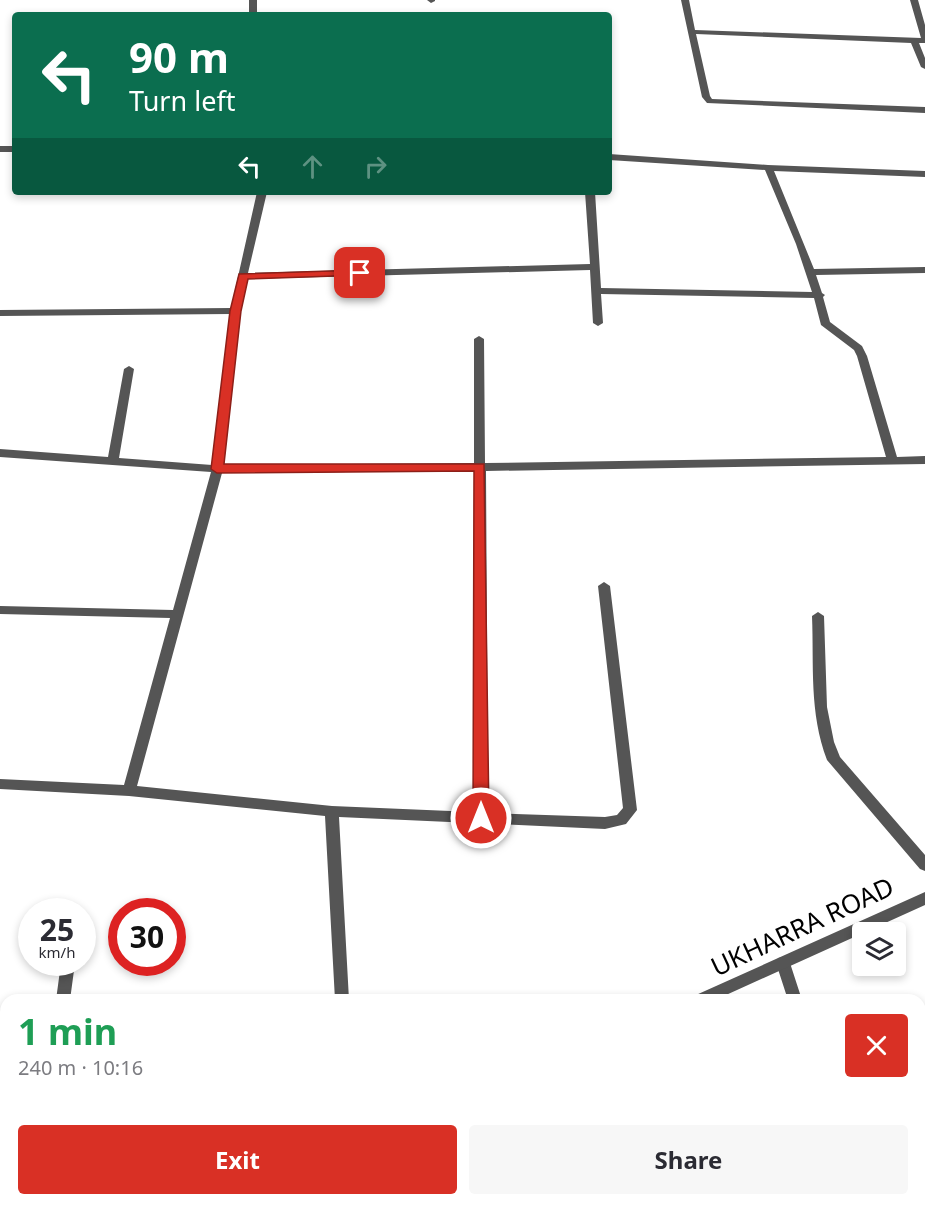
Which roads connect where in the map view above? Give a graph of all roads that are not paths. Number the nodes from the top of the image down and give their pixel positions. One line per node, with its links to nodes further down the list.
1 (685, 0): 3 (street)
2 (914, 0): 4 (street)
3 (693, 32): 5 (street); 7 (street)
4 (925, 40): 5 (street)
5 (914, 41): 6 (street)
6 (925, 67)
7 (925, 110)
8 (612, 157): 9 (street)
9 (768, 168): 10 (street); 15 (street)
10 (925, 174)
11 (261, 195): 16 (street)
12 (590, 195): 13 (street)
13 (595, 267): 16 (street); 17 (street)
14 (925, 270): 15 (street)
15 (812, 272): 18 (street)
16 (243, 276): 19 (street)
17 (596, 291): 18 (street); 21 (street)
18 (820, 295): 27 (street)
19 (235, 311): 20 (street); 29 (street)
20 (0, 313)
21 (598, 323)
22 (479, 339): 28 (street)
23 (129, 369): 26 (street)
24 (0, 453): 26 (street)
25 (925, 460): 27 (street)
26 (113, 461): 29 (street)
27 (893, 461): 28 (street)
28 (480, 467): 29 (street); 37 (street)
29 (217, 469): 32 (street)
30 (604, 586): 37 (street)
31 (0, 610): 32 (street)
32 (178, 614): 35 (street)
33 (818, 616): 38 (street)
34 (0, 784): 35 (street)
35 (129, 791): 36 (street)
36 (332, 811): 37 (street); 43 (street)
37 (481, 818)
38 (925, 865)
39 (925, 898): 40 (street, UKHARRA ROAD)
40 (783, 963): 44 (street, UKHARRA ROAD); 45 (street)
41 (66, 976): 42 (street)
42 (64, 994)
43 (342, 994)
44 (714, 994)
45 (793, 994)

